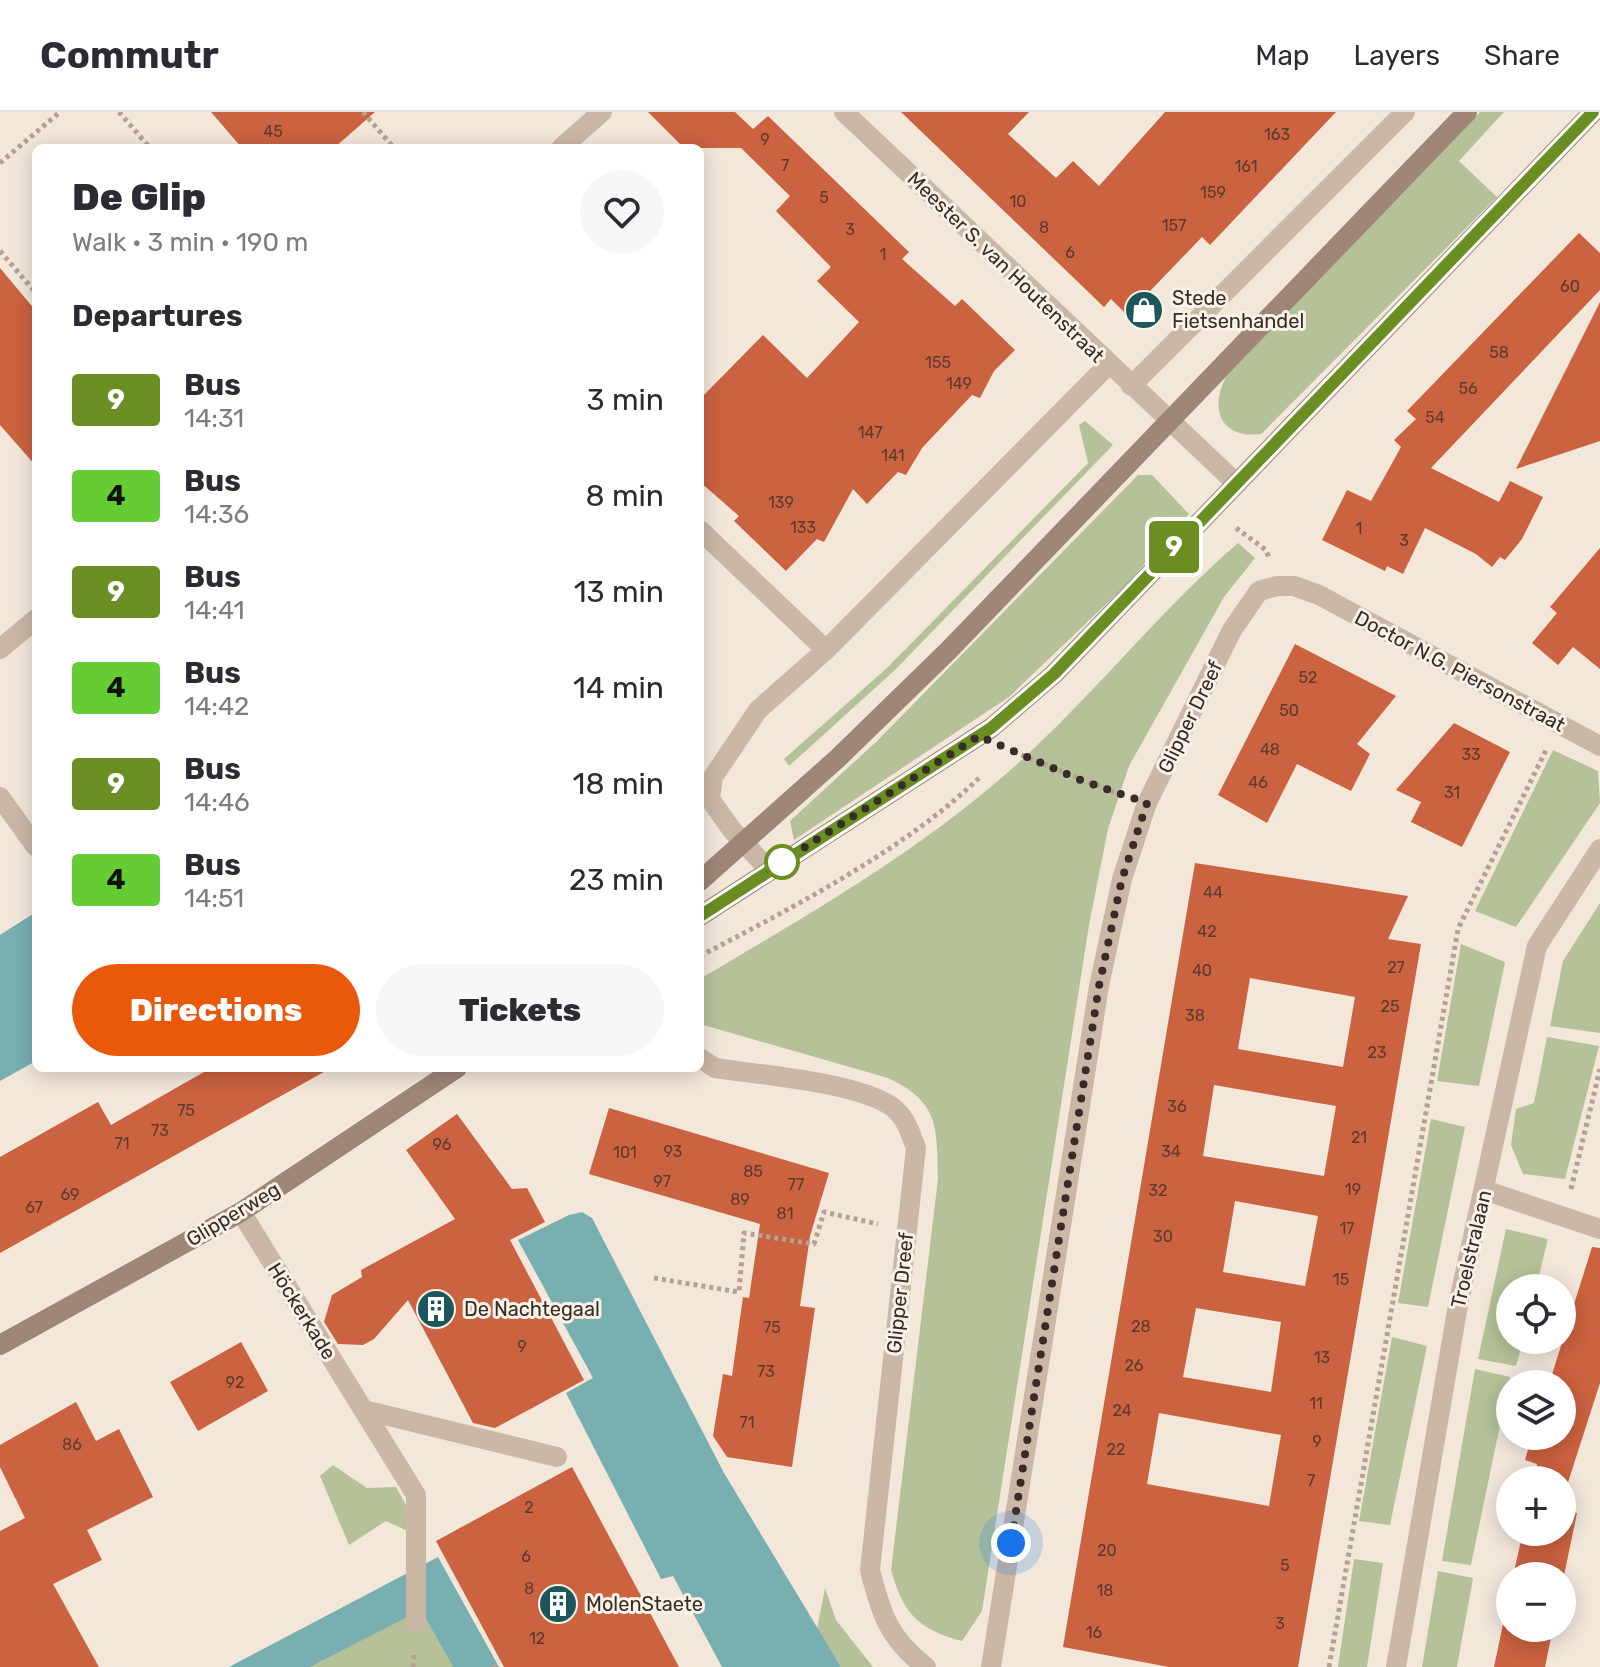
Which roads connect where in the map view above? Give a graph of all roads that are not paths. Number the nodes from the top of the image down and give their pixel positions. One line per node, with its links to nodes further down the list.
1 (602, 112): 6 (street)
2 (844, 112): 7 (street, Meester S. van Houtenstraat)
3 (1405, 112): 8 (street)
4 (1467, 112): 9 (street)
5 (1593, 112): 10 (street)
6 (566, 144)
7 (1108, 365): 8 (street, Meester S. van Houtenstraat); 15 (street)
8 (1131, 386): 9 (street, Meester S. van Houtenstraat)
9 (1169, 422): 10 (street); 19 (street)
10 (1236, 483): 21 (street)
11 (704, 534): 15 (street)
12 (1319, 595): 16 (street, Doctor N.G. Piersonstraat); 34 (street, Glipper Dreef)
13 (32, 622): 14 (street)
14 (0, 649)
15 (826, 650): 19 (street)
16 (1600, 746)
17 (0, 797): 18 (street)
18 (32, 841)
19 (743, 844): 21 (street); 22 (street)
20 (1600, 849): 26 (street, Troelstralaan)
21 (769, 870): 23 (street)
22 (704, 878)
23 (704, 913)
24 (704, 1061): 33 (street, Glipper Dreef)
25 (451, 1072): 27 (street, Glipperweg)
26 (1484, 1190): 28 (street); 35 (street, Troelstralaan)
27 (241, 1212): 29 (street, Glipperweg); 30 (street, Höckerkade)
28 (1600, 1229)
29 (0, 1345)
30 (364, 1410): 31 (street); 32 (street, Höckerkade)
31 (557, 1457)
32 (416, 1624)
33 (926, 1667)
34 (991, 1667)
35 (1396, 1667)

